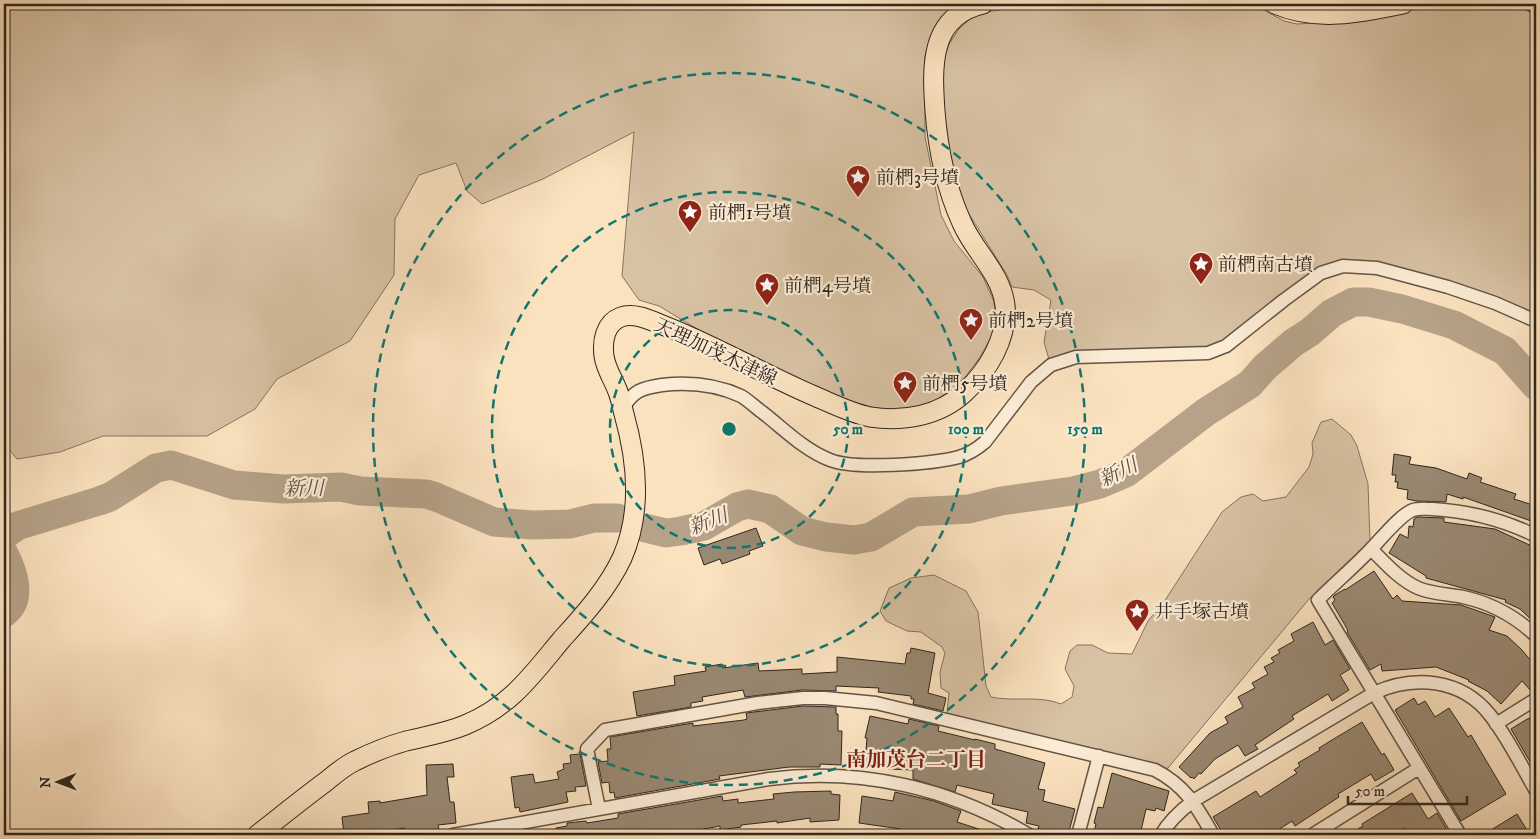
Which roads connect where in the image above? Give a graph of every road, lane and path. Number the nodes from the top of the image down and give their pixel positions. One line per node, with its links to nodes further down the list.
1 (982, 4): 7 (main road, 天理加茂木津線)
2 (1275, 4): 3 (main road)
3 (1403, 4)
4 (1530, 4): 5 (street)
5 (1536, 8)
6 (1536, 321): 7 (street)
7 (623, 409): 19 (main road, 天理加茂木津線)
8 (1536, 536): 9 (street)
9 (1371, 549): 10 (street); 11 (street)
10 (1536, 636)
11 (1374, 693): 13 (street); 15 (street); 17 (street)
12 (1536, 699): 13 (street)
13 (1496, 724): 16 (street)
14 (1099, 756): 17 (street); 18 (street); 22 (street)
15 (1419, 768): 25 (street); 26 (street)
16 (1536, 791)
17 (1193, 801): 23 (street); 24 (street)
18 (599, 809): 20 (street); 21 (street)
19 (257, 835)
20 (453, 835)
21 (1029, 835)
22 (1078, 835)
23 (1161, 835)
24 (1213, 835)
25 (1312, 835)
26 (1460, 835)

